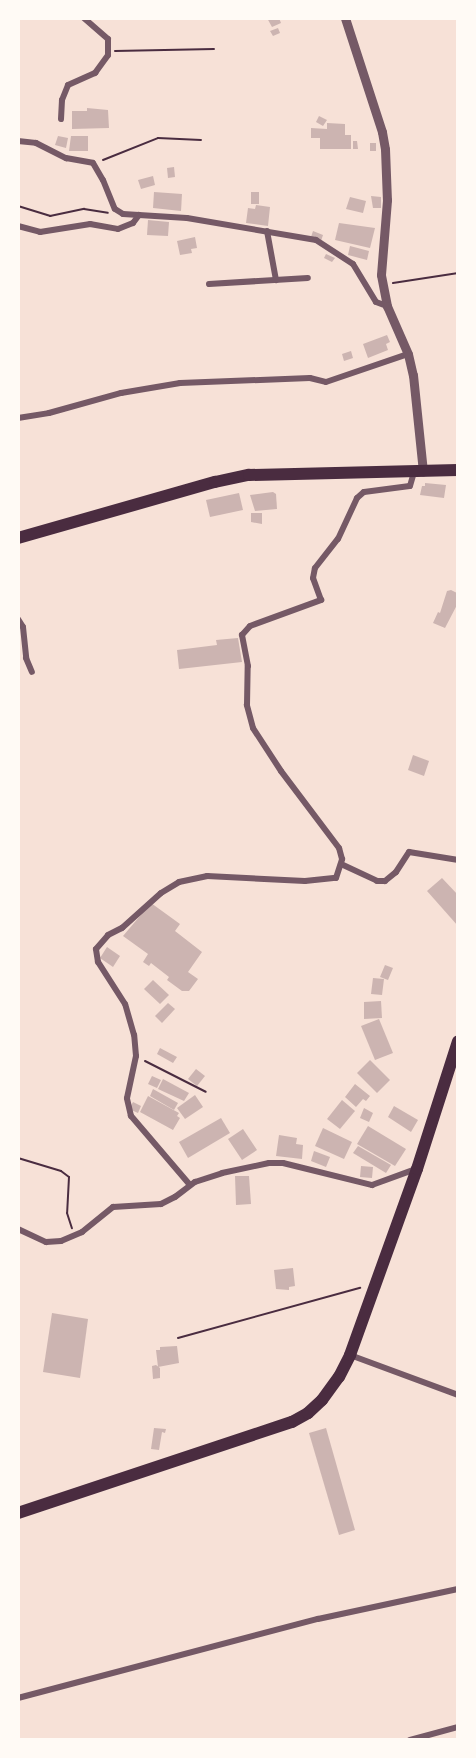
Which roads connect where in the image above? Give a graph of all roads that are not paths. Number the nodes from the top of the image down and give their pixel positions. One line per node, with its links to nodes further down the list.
1 (84, 18): 3 (street)
2 (345, 18): 11 (street)
3 (61, 119)
4 (18, 141): 5 (street)
5 (139, 215): 6 (street); 7 (street)
6 (18, 226)
7 (267, 231): 9 (street); 11 (street)
8 (308, 278): 9 (street)
9 (276, 280): 10 (street)
10 (209, 284)
11 (387, 306): 12 (street)
12 (408, 354): 13 (street); 15 (street)
13 (18, 418)
14 (458, 470): 15 (main road)
15 (419, 472): 16 (main road); 20 (street)
16 (18, 538)
17 (18, 619): 18 (street)
18 (32, 672)
19 (458, 860): 20 (street)
20 (341, 864): 23 (street)
21 (458, 1041): 22 (main road)
22 (417, 1169): 23 (street); 25 (main road)
23 (190, 1185): 24 (street)
24 (18, 1229)
25 (350, 1355): 26 (street); 27 (main road)
26 (458, 1395)
27 (18, 1513)
28 (458, 1589): 29 (street)
29 (18, 1698)
30 (458, 1727): 31 (street)
31 (410, 1740)

